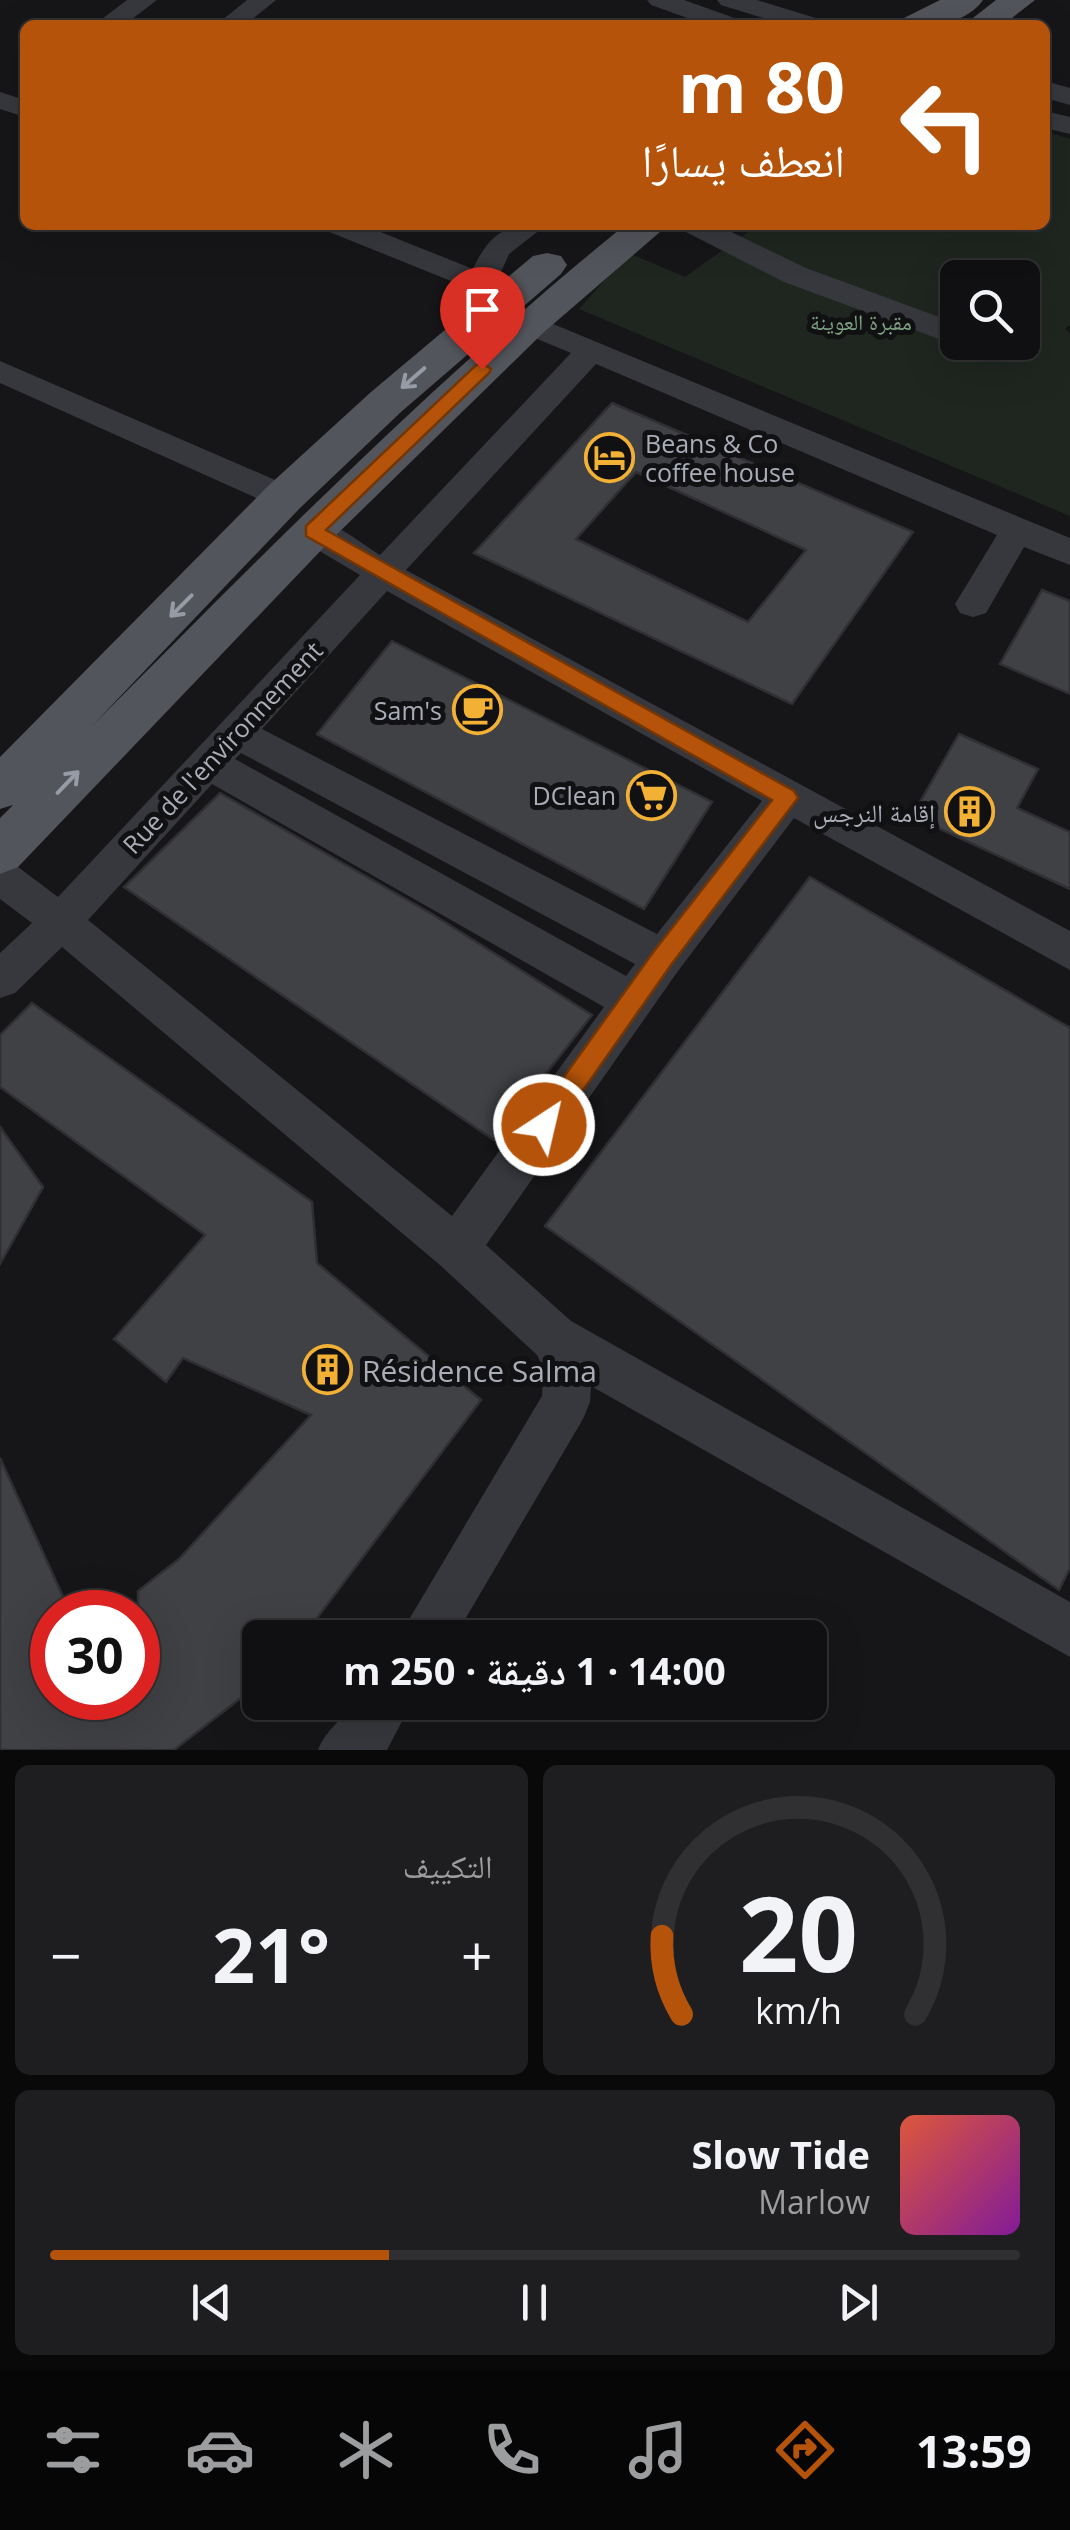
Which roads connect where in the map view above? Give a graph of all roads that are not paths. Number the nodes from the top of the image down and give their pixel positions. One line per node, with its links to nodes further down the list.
1 (144, 0): 7 (street)
2 (263, 0): 8 (street)
3 (660, 0): 9 (street)
4 (730, 0): 10 (street)
5 (966, 0): 11 (main road)
6 (1018, 0): 12 (main road)
7 (114, 20)
8 (236, 20)
9 (718, 20)
10 (796, 20)
11 (926, 20)
12 (988, 20)
13 (348, 230): 18 (street)
14 (524, 230): 18 (street)
15 (588, 230): 18 (main road)
16 (639, 230): 18 (main road)
17 (704, 230): 19 (street)
18 (506, 299): 20 (street); 22 (main road, one-way to 22); 24 (main road)
19 (940, 329)
20 (592, 350): 23 (street); 26 (street, Rue de l'environnement)
21 (0, 371): 22 (street)
22 (284, 497): 30 (main road, one-way to 30)
23 (1017, 530): 25 (street); 27 (street)
24 (313, 531): 26 (street); 32 (main road, one-way to 24)
25 (1070, 552)
26 (382, 573): 28 (street, Rue de l'environnement); 31 (street)
27 (973, 604)
28 (235, 732): 29 (street, Rue de l'environnement); 36 (street)
29 (207, 762): 34 (street, Rue de l'environnement); 38 (street)
30 (0, 789)
31 (786, 798): 35 (street); 36 (street)
32 (0, 852)
33 (0, 876): 34 (street)
34 (61, 922): 37 (street, Rue de l'environnement); 39 (street)
35 (1070, 952)
36 (663, 958): 38 (street)
37 (0, 980)
38 (632, 1001): 39 (street)
39 (456, 1248): 40 (street)
40 (554, 1338): 41 (street); 42 (street)
41 (435, 1620)
42 (1070, 1631)
43 (374, 1720): 44 (street)
44 (345, 1750)

